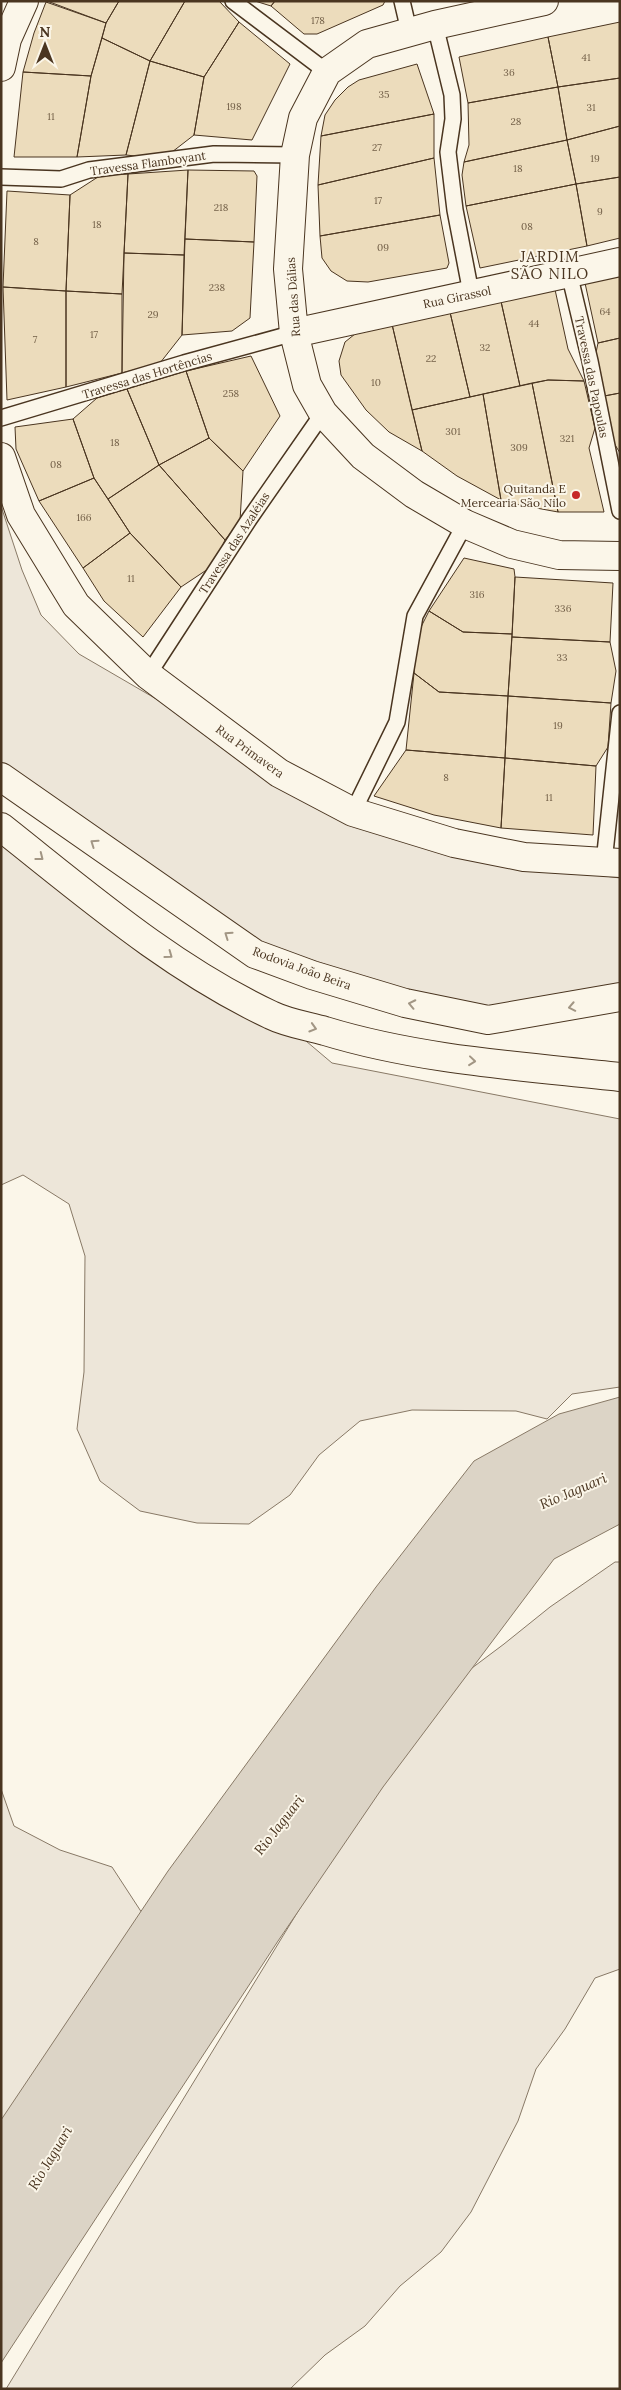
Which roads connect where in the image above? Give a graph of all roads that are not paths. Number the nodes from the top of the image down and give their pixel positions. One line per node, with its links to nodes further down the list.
1 (24, 1): 7 (street)
2 (233, 1): 8 (lane)
3 (402, 1): 6 (lane)
4 (544, 1): 5 (street, Rua das Dálias)
5 (435, 25): 6 (street, Rua das Dálias); 13 (lane)
6 (409, 31): 8 (street, Rua das Dálias)
7 (1, 67)
8 (327, 72): 9 (street, Rua das Dálias)
9 (295, 155): 10 (lane, Travessa Flamboyant); 14 (street, Rua das Dálias)
10 (1, 177)
11 (620, 262): 12 (street, Rua Girassol)
12 (569, 273): 13 (street, Rua Girassol); 18 (lane, Travessa das Papoulas)
13 (471, 293): 14 (street, Rua Girassol)
14 (294, 333): 15 (street, Rua das Dálias); 16 (lane, Travessa das Hortências)
15 (323, 413): 19 (street, Rua das Dálias); 21 (lane, Travessa das Azaléias)
16 (1, 418)
17 (1, 458): 21 (street, Rua Primavera)
18 (620, 511)
19 (465, 524): 20 (street, Rua das Dálias); 24 (lane)
20 (620, 556)
21 (148, 675): 24 (street, Rua Primavera)
22 (620, 713): 26 (lane)
23 (1, 777): 27 (street, Rodovia João Beira, one-way to 23)
24 (353, 812): 26 (street, Rua Primavera)
25 (1, 827): 28 (street, one-way to 28)
26 (612, 863)
27 (620, 997)
28 (620, 1077)

